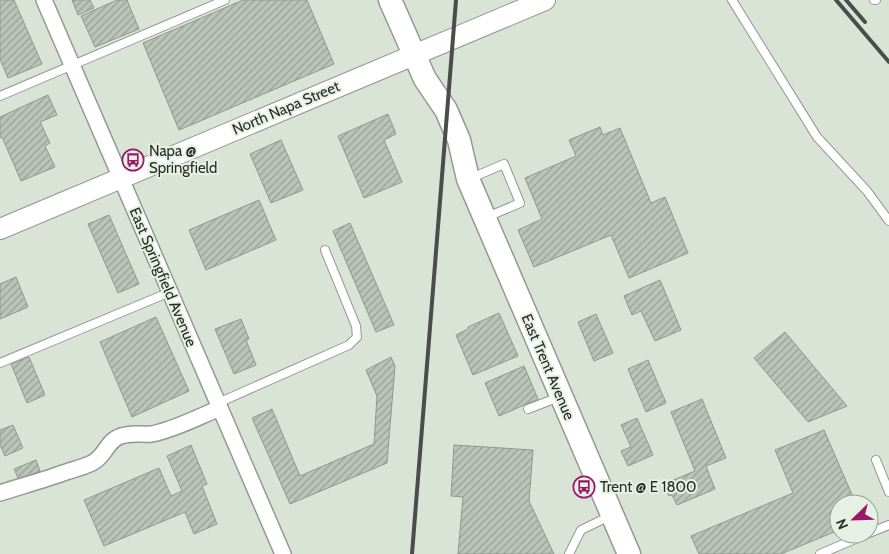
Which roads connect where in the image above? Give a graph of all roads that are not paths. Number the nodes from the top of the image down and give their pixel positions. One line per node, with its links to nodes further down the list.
1 (44, 0): 7 (street, East Springfield Avenue)
2 (225, 0): 7 (lane)
3 (390, 0): 6 (main road, East Trent Avenue)
4 (545, 0): 6 (main road, North Napa Street)
5 (732, 0): 12 (lane)
6 (414, 54): 9 (main road, North Napa Street); 10 (main road, East Trent Avenue)
7 (72, 65): 8 (lane); 9 (street, East Springfield Avenue)
8 (0, 96)
9 (121, 178): 13 (main road, North Napa Street); 15 (street, East Springfield Avenue)
10 (468, 179): 11 (main road, East Trent Avenue); 11 (lane)
11 (485, 218): 17 (main road, East Trent Avenue)
12 (889, 221)
13 (0, 229)
14 (325, 250): 18 (lane)
15 (170, 292): 16 (lane); 18 (street, East Springfield Avenue)
16 (0, 364)
17 (561, 396): 19 (lane); 23 (main road, East Trent Avenue)
18 (219, 406): 22 (street); 25 (street, East Springfield Avenue)
19 (528, 409)
20 (876, 460): 21 (lane)
21 (889, 492)
22 (0, 493)
23 (612, 516): 26 (lane); 27 (main road, East Trent Avenue)
24 (844, 544): 28 (lane)
25 (283, 554)
26 (568, 554)
27 (629, 554)
28 (820, 554)

